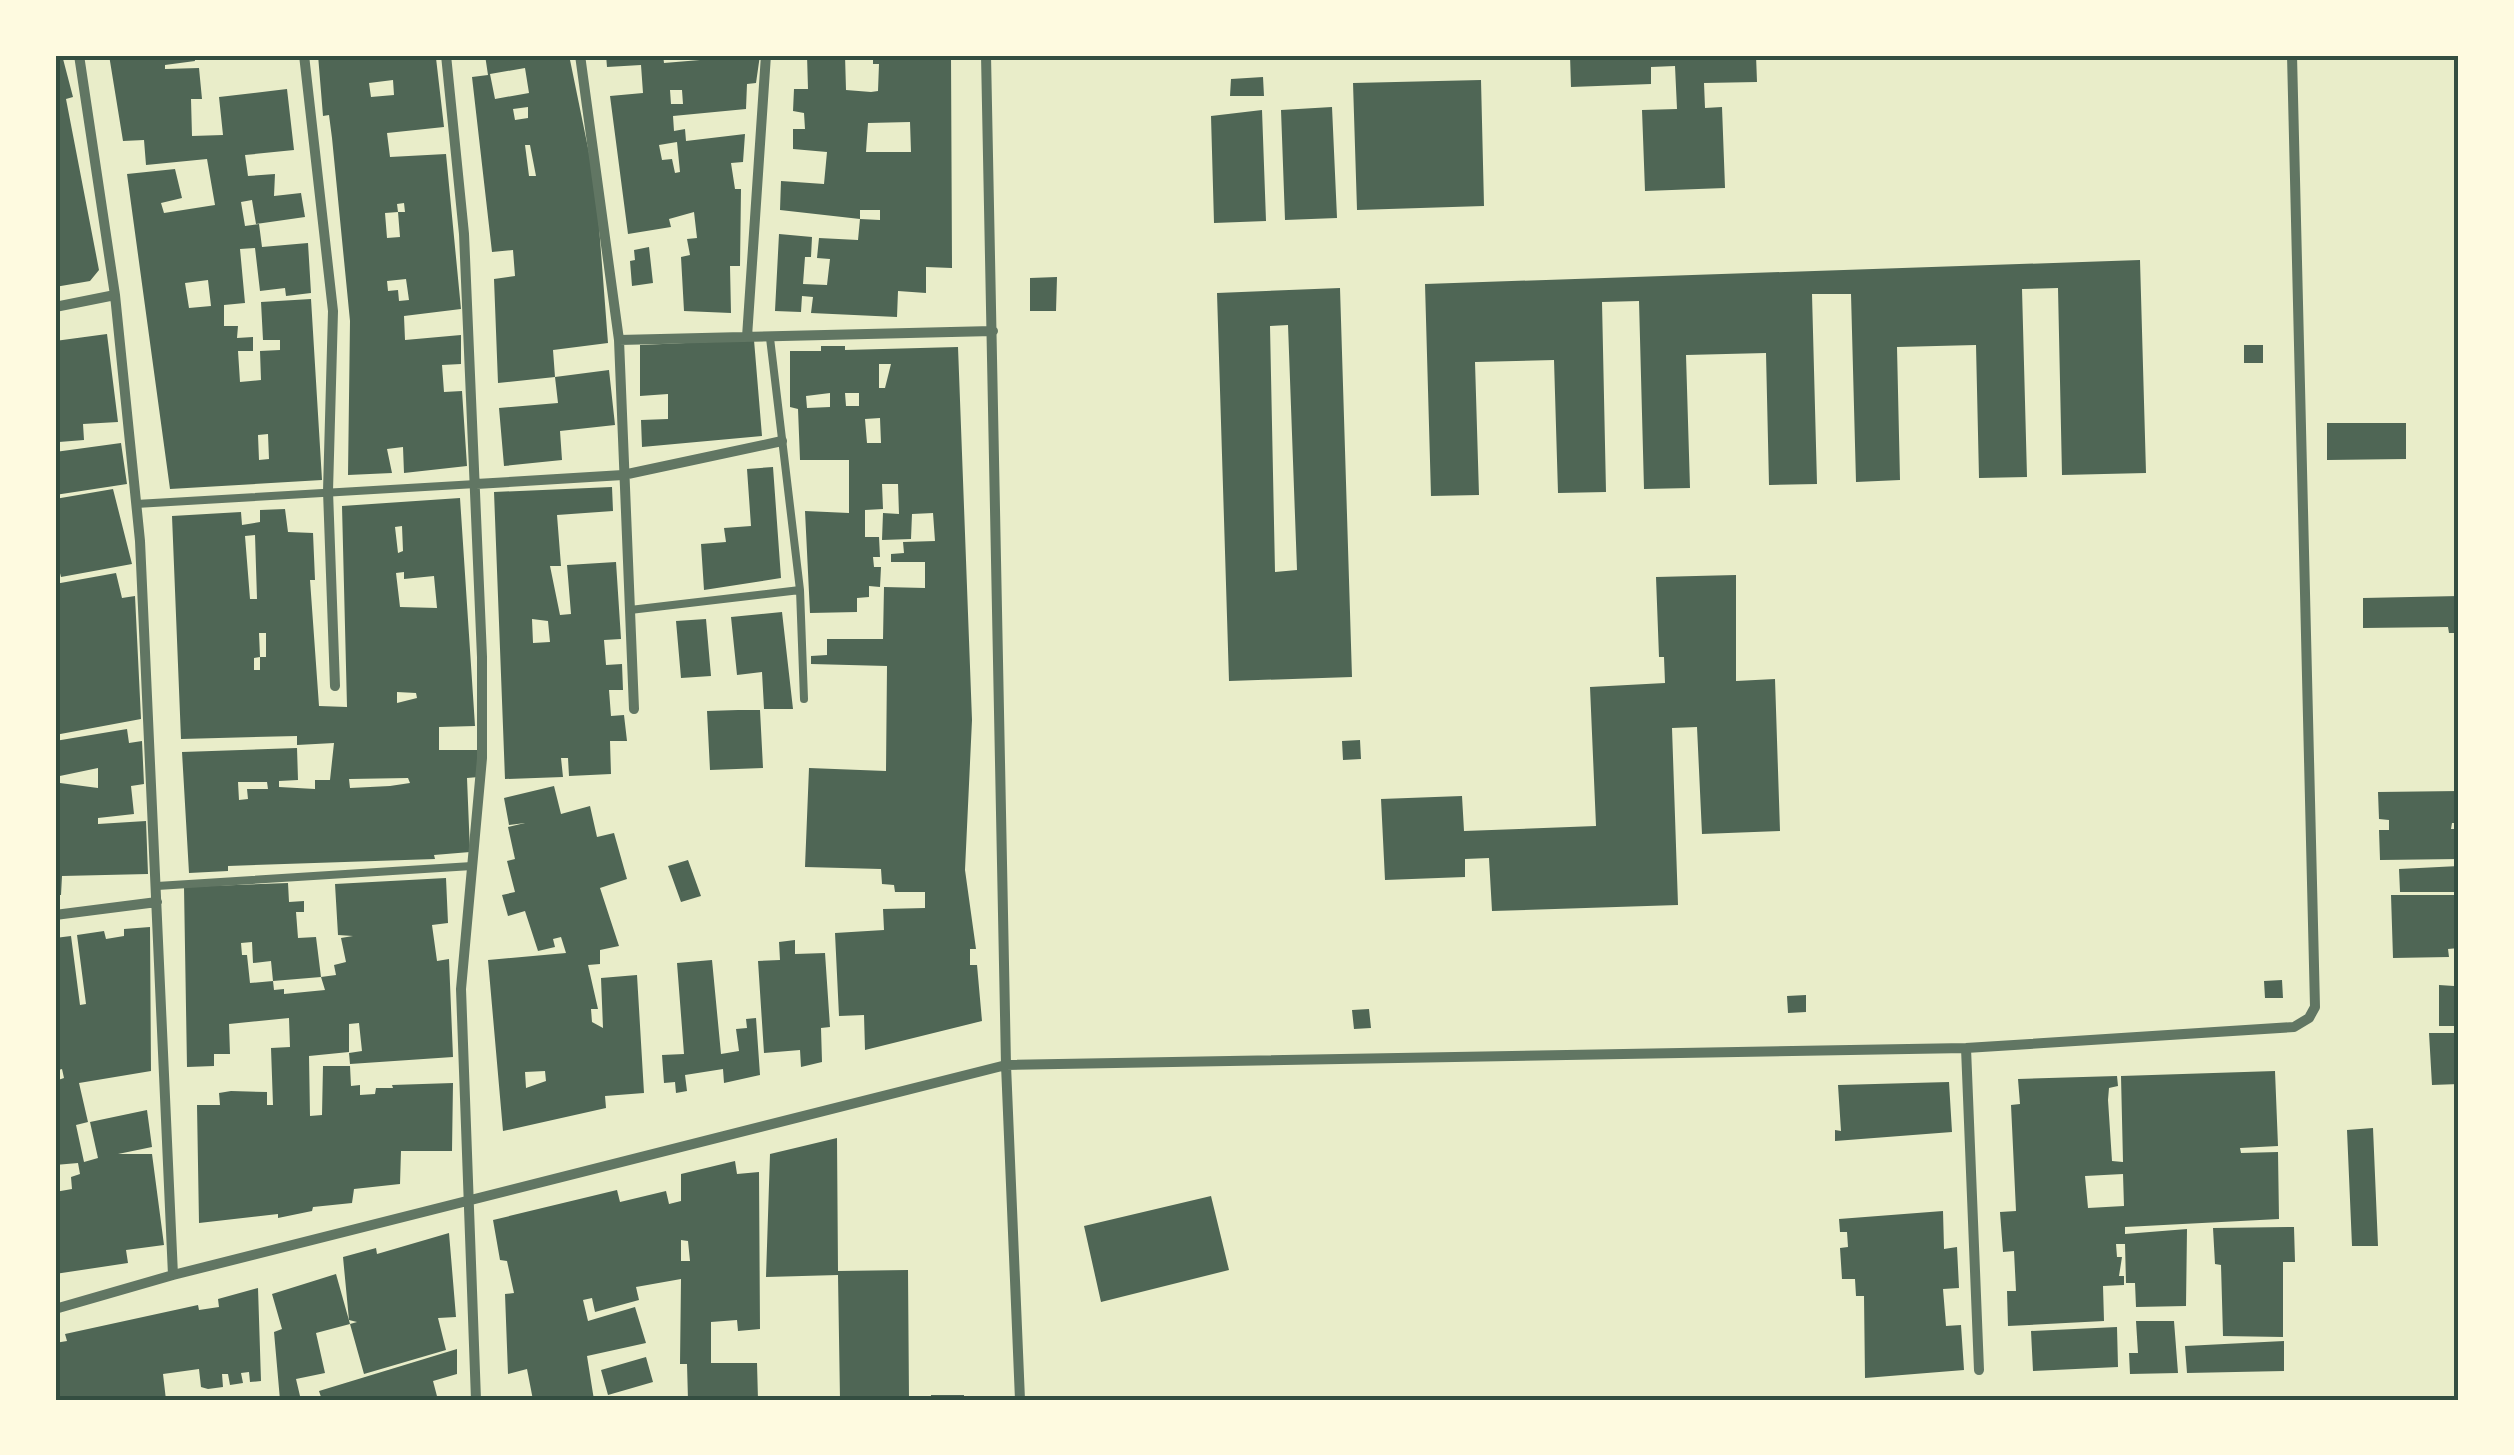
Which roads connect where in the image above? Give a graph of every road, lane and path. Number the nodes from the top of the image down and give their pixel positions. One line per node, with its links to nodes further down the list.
1 (79, 55): 8 (street)
2 (304, 55): 17 (street)
3 (446, 55): 16 (street)
4 (580, 55): 13 (street)
5 (766, 55): 11 (street)
6 (986, 55): 10 (street)
7 (2292, 55): 28 (street)
8 (115, 294): 9 (street); 18 (street)
9 (55, 308)
10 (993, 331): 12 (street); 29 (street)
11 (747, 338): 12 (street); 13 (street)
12 (770, 338): 14 (lane)
13 (619, 340): 15 (street)
14 (782, 441): 15 (street); 19 (lane)
15 (623, 475): 16 (street); 20 (street)
16 (476, 484): 17 (lane); 24 (street)
17 (328, 490): 18 (lane); 21 (street)
18 (136, 504): 25 (street)
19 (800, 590): 20 (lane); 22 (lane)
20 (630, 610): 23 (street)
21 (335, 686)
22 (804, 699)
23 (634, 709)
24 (472, 866): 25 (lane); 30 (street)
25 (156, 886): 26 (street)
26 (157, 902): 27 (street); 31 (street)
27 (55, 915)
28 (1966, 1048): 29 (street); 33 (street)
29 (1006, 1065): 30 (street); 35 (street)
30 (470, 1200): 31 (street); 34 (street)
31 (173, 1275): 32 (street)
32 (55, 1309)
33 (1979, 1370)
34 (476, 1400)
35 (1020, 1400)

